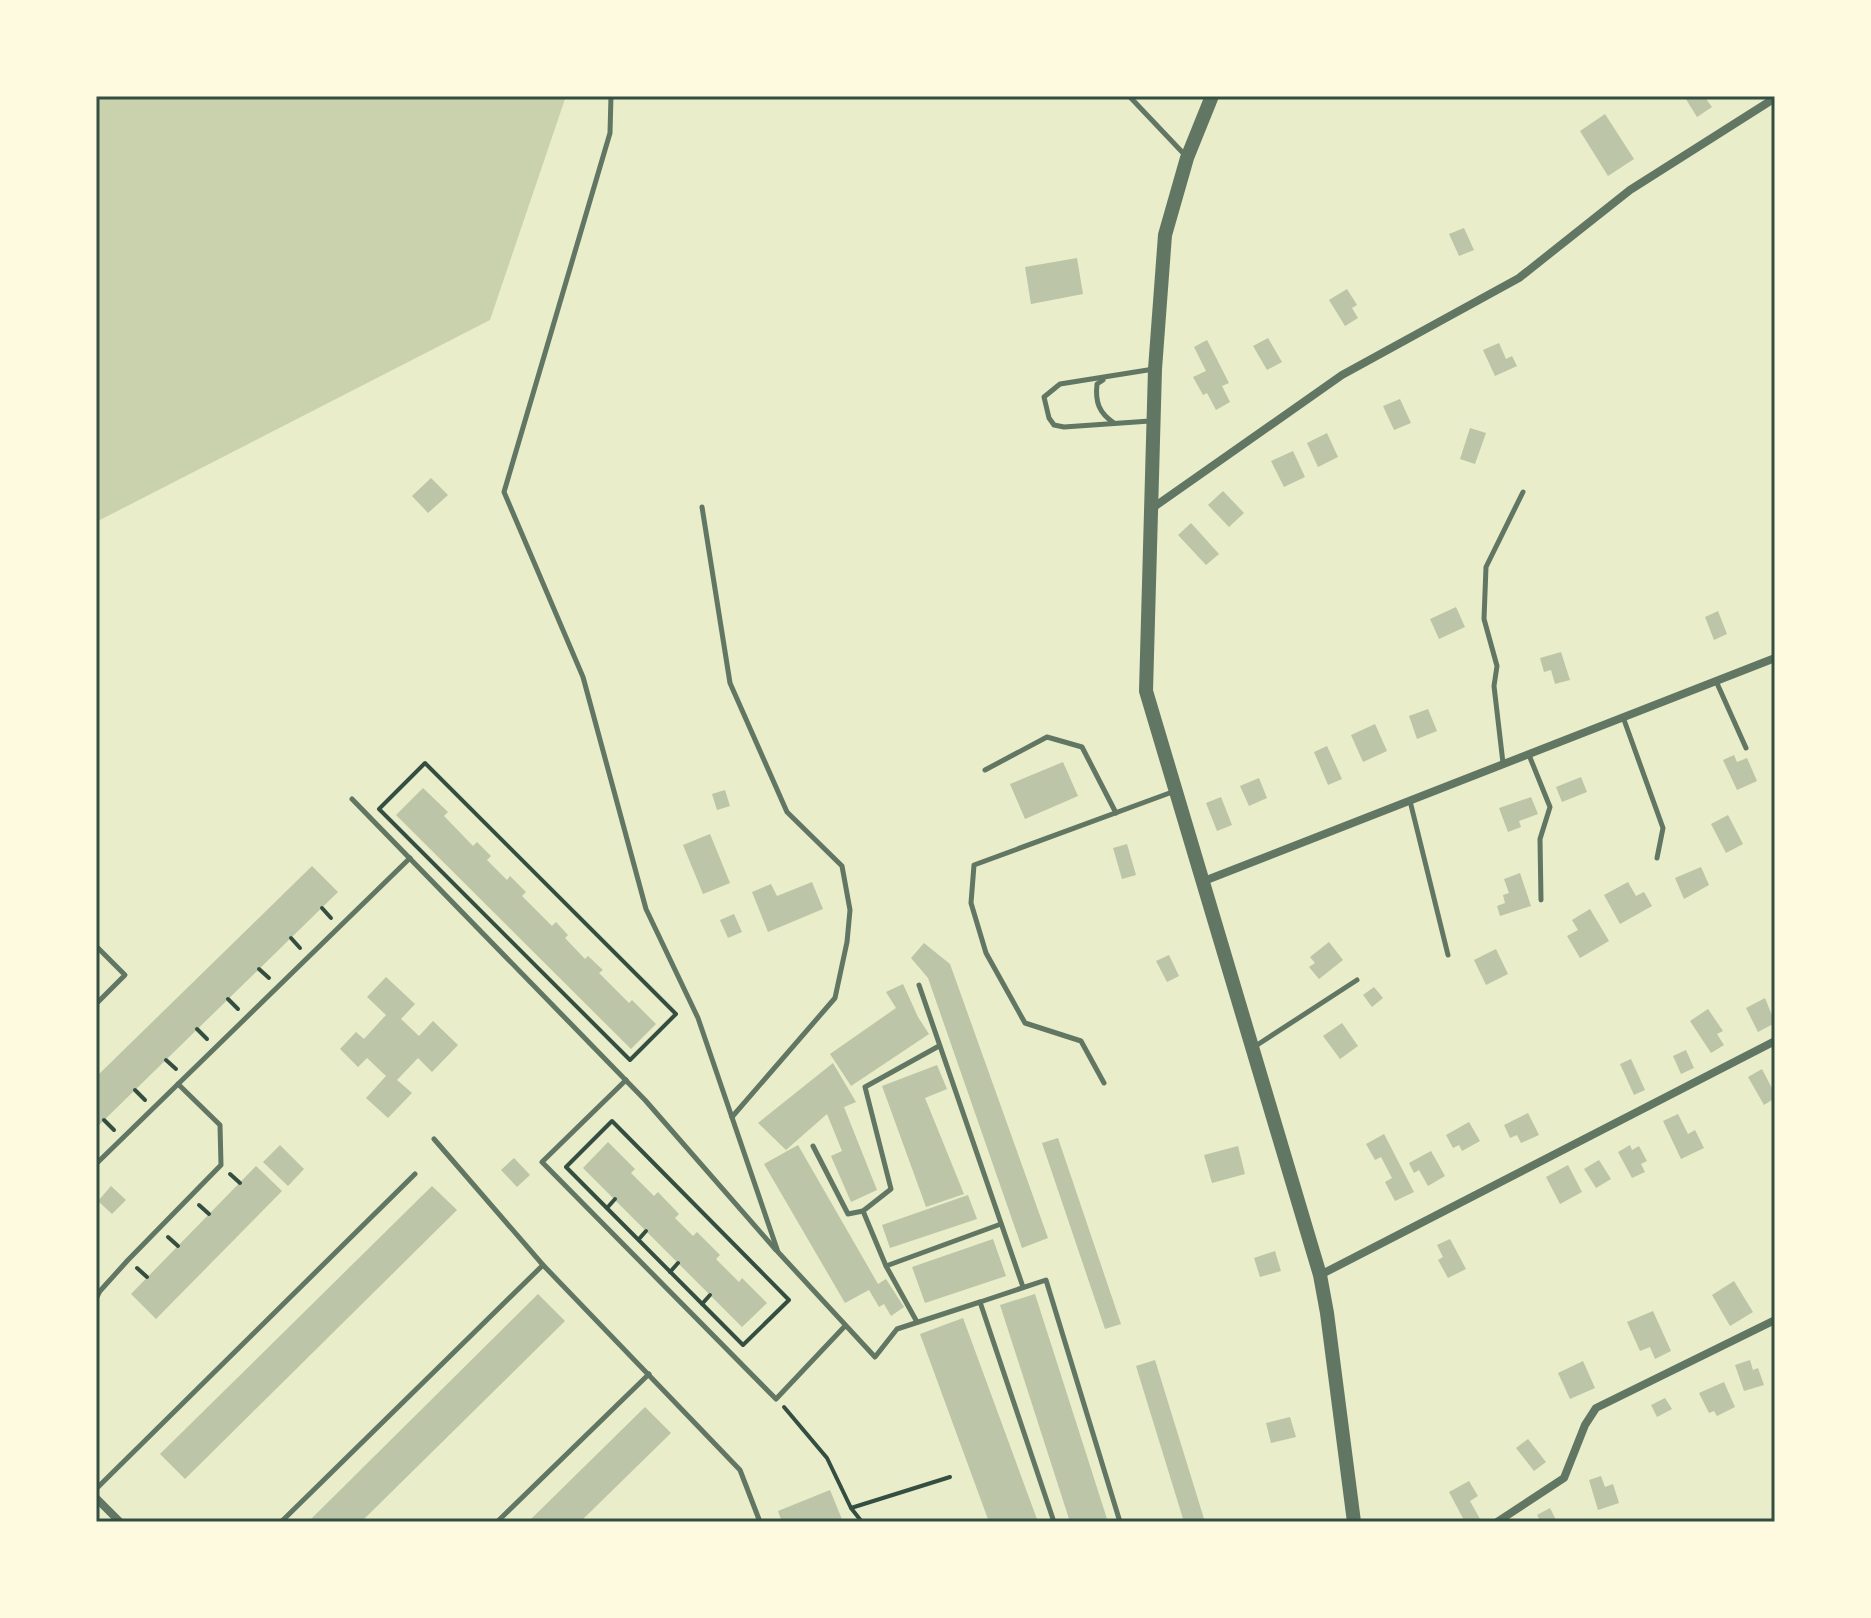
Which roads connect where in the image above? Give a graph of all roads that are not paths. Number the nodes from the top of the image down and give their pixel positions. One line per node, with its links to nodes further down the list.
1 (611, 96): 39 (lane)
2 (1129, 96): 5 (lane)
3 (1212, 96): 5 (street)
4 (1775, 98): 12 (street)
5 (1187, 158): 6 (street)
6 (1155, 369): 7 (lane); 8 (street)
7 (1108, 377): 9 (lane); 9 (lane)
8 (1153, 421): 9 (lane); 12 (street)
9 (1115, 424)
10 (1523, 492): 18 (lane)
11 (702, 507): 39 (lane)
12 (1151, 509): 20 (street)
13 (1775, 658): 14 (street)
14 (1716, 681): 15 (street); 16 (lane)
15 (1623, 717): 17 (street); 25 (lane)
16 (1746, 748)
17 (1529, 754): 18 (street); 27 (lane)
18 (1503, 764): 22 (street)
19 (985, 770): 23 (lane)
20 (1176, 791): 23 (lane); 26 (street)
21 (352, 799): 24 (lane)
22 (1410, 801): 26 (street); 29 (lane)
23 (1116, 813): 37 (lane)
24 (410, 858): 36 (lane); 38 (lane)
25 (1657, 858)
26 (1204, 881): 35 (street)
27 (1541, 900)
28 (96, 946): 32 (lane)
29 (1448, 955)
30 (1357, 980): 35 (lane)
31 (919, 985): 34 (lane)
32 (96, 1004)
33 (1775, 1041): 49 (street)
34 (939, 1046): 44 (lane); 45 (lane)
35 (1253, 1047): 49 (street)
36 (626, 1080): 46 (lane); 55 (lane)
37 (1104, 1083)
38 (178, 1084): 42 (lane); 51 (lane)
39 (732, 1118): 46 (lane)
40 (434, 1139): 47 (lane)
41 (813, 1146): 44 (lane)
42 (96, 1164)
43 (415, 1174): 57 (lane)
44 (863, 1211): 48 (lane)
45 (1001, 1224): 48 (lane); 50 (lane)
46 (778, 1252): 55 (lane)
47 (543, 1265): 56 (lane); 60 (lane)
48 (886, 1266): 54 (lane)
49 (1320, 1275): 65 (street)
50 (1023, 1287): 52 (lane); 64 (lane)
51 (96, 1299)
52 (980, 1302): 54 (lane); 63 (lane)
53 (1775, 1320): 66 (street)
54 (917, 1322): 55 (lane)
55 (845, 1326)
56 (649, 1374): 61 (lane); 62 (lane)
57 (96, 1489)
58 (96, 1498): 59 (street)
59 (120, 1522)
60 (281, 1522)
61 (497, 1522)
62 (760, 1522)
63 (1054, 1522)
64 (1120, 1522)
65 (1354, 1522)
66 (1497, 1522)

